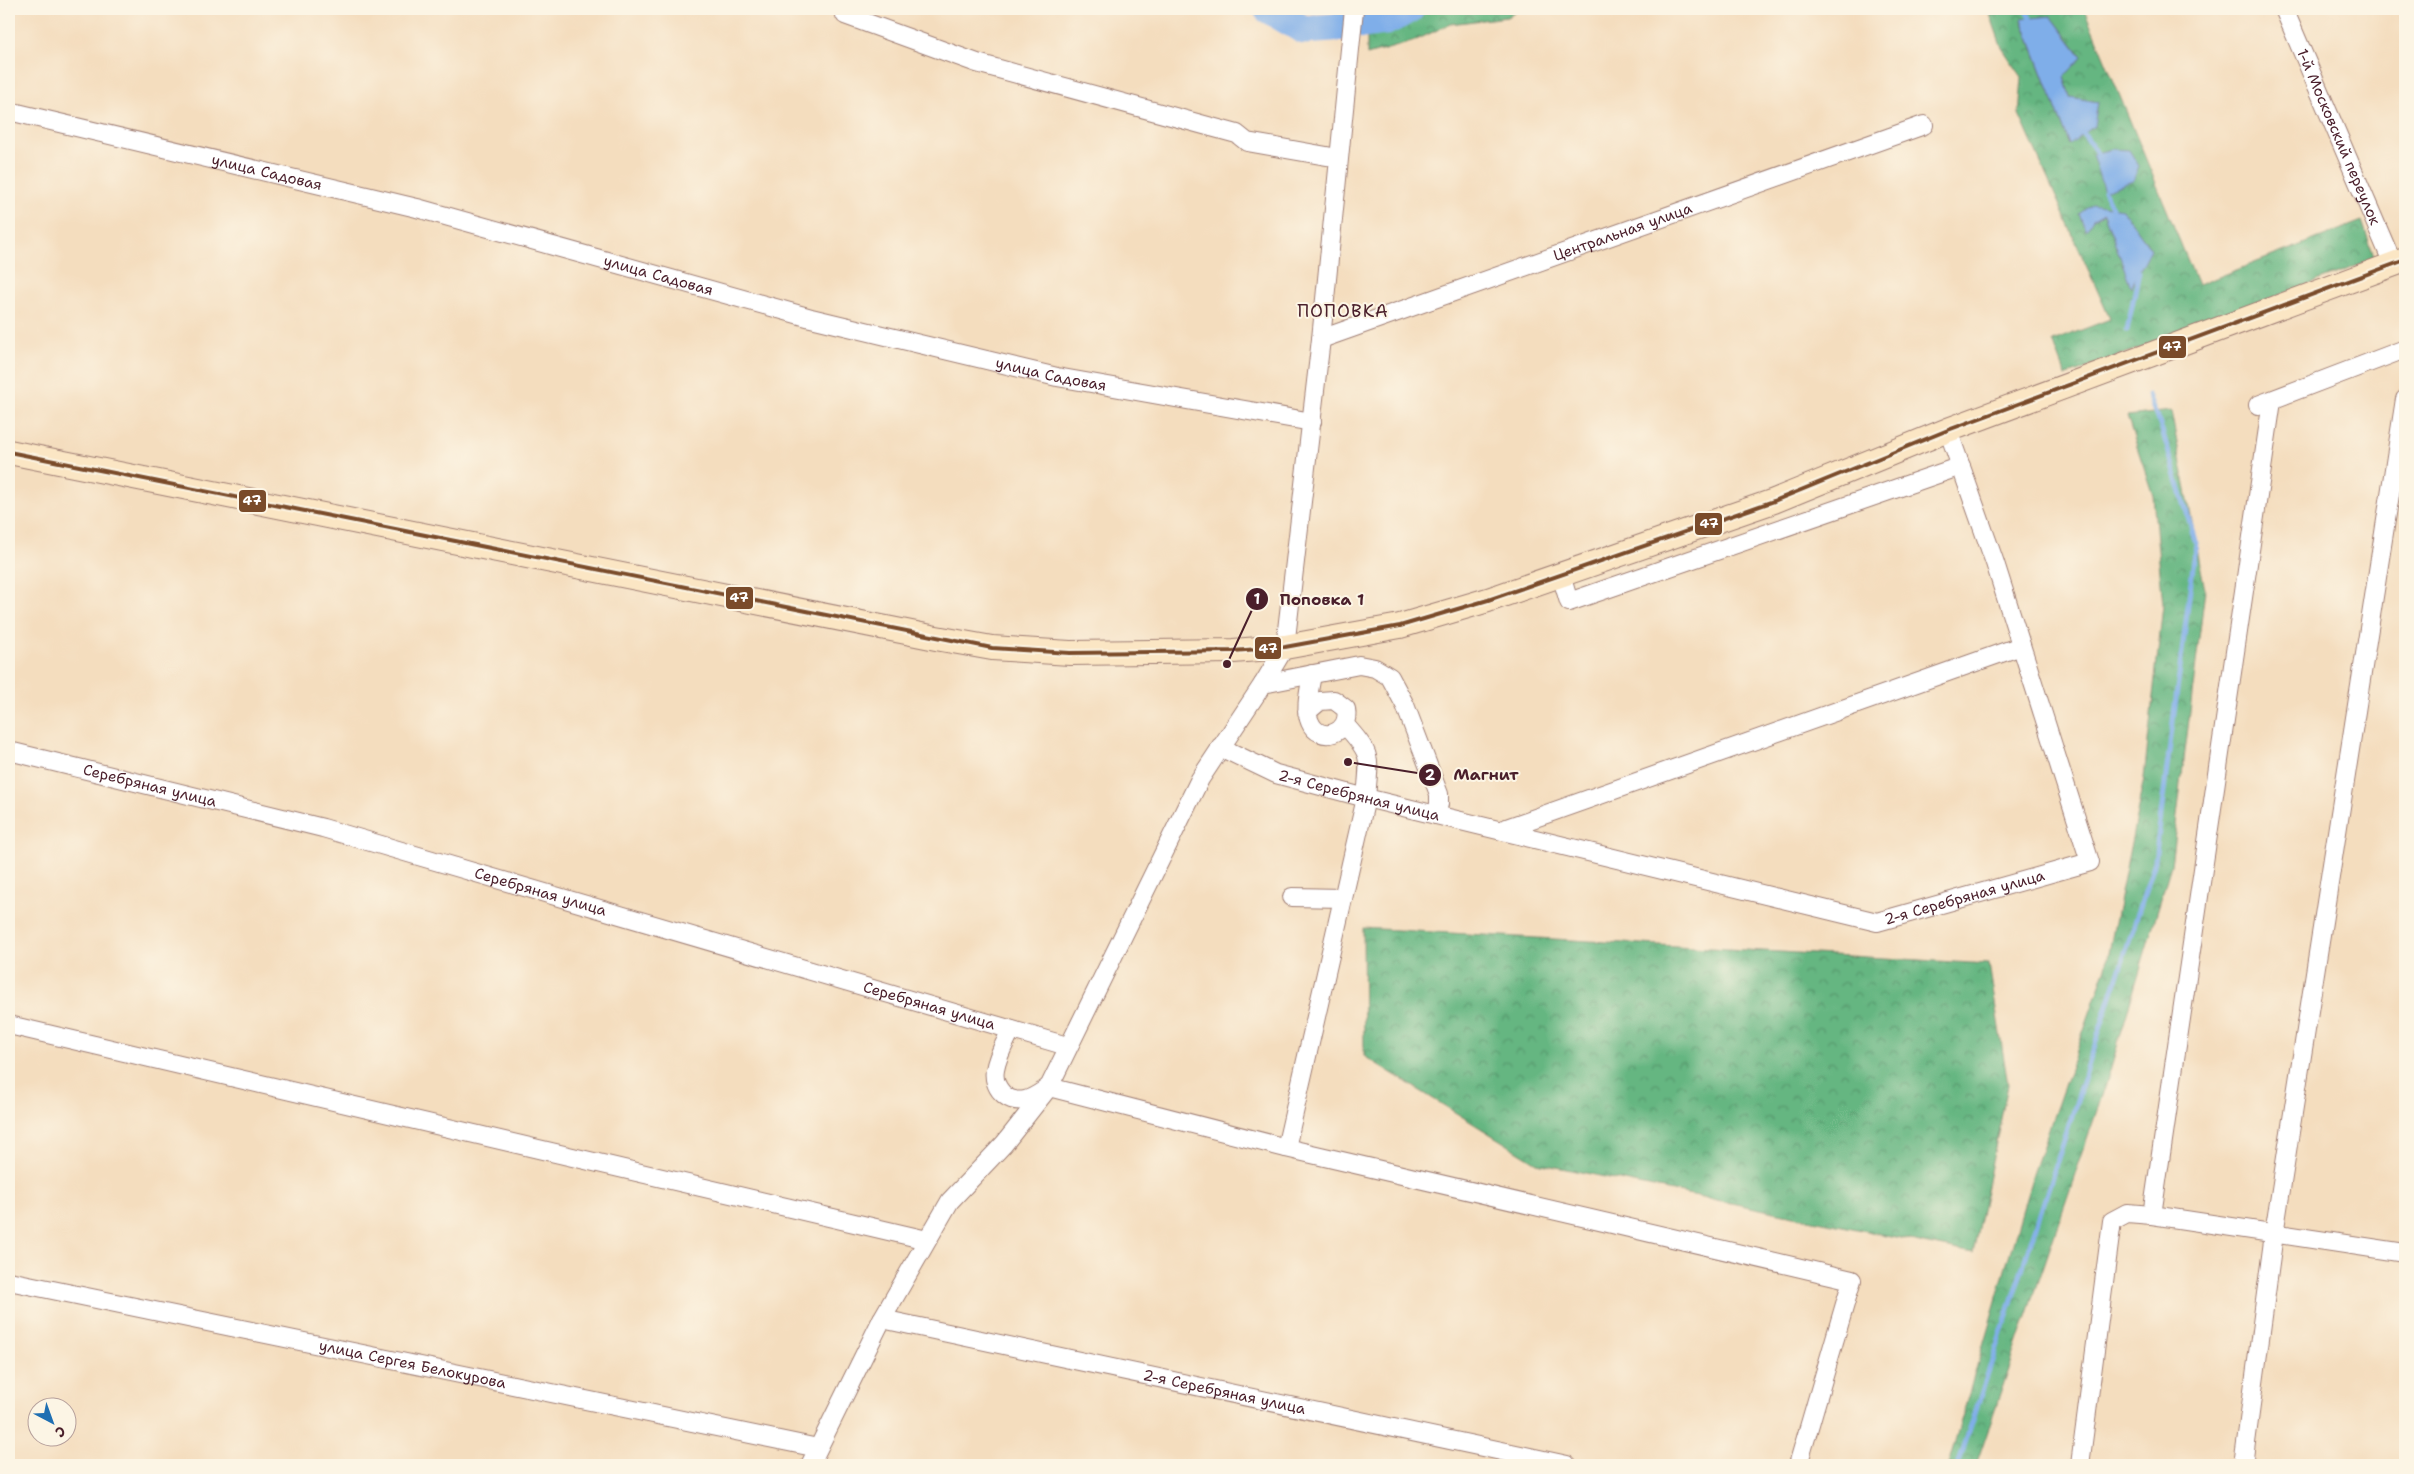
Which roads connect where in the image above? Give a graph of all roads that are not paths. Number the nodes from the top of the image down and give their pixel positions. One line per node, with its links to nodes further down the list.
1 (1354, 9): 6 (street)
2 (2284, 9): 7 (street, 1-й Московский переулок)
3 (844, 15): 6 (street)
4 (9, 112): 11 (street, улица Садовая)
5 (1924, 125): 8 (street, Центральная улица)
6 (1338, 158): 8 (street)
7 (2399, 262): 12 (street)
8 (1321, 339): 11 (street)
9 (2405, 349): 34 (street)
10 (2405, 399): 35 (street)
11 (1312, 422): 17 (street)
12 (1948, 430): 14 (street, 2-я Серебряная улица); 15 (street)
13 (9, 452): 17 (street)
14 (1961, 466): 15 (street); 16 (street, 2-я Серебряная улица)
15 (1562, 576): 17 (street)
16 (2021, 646): 26 (street); 26 (street, 2-я Серебряная улица)
17 (1285, 647): 19 (street)
18 (1312, 674): 19 (street); 20 (street); 25 (street)
19 (1263, 684): 22 (street)
20 (1308, 712): 21 (street); 21 (street)
21 (1345, 725): 24 (street)
22 (1220, 747): 24 (street, 2-я Серебряная улица); 31 (street)
23 (9, 751): 30 (street, Серебряная улица)
24 (1366, 798): 25 (street, 2-я Серебряная улица); 28 (street)
25 (1436, 816): 26 (street, 2-я Серебряная улица)
26 (1501, 830)
27 (1292, 897): 28 (street)
28 (1343, 898): 33 (street)
29 (9, 1025): 36 (street)
30 (1011, 1030): 31 (street, Серебряная улица); 32 (street)
31 (1068, 1046): 32 (street)
32 (1049, 1087): 33 (street); 36 (street)
33 (1286, 1148): 43 (street)
34 (2152, 1216): 35 (street); 44 (street)
35 (2274, 1234): 37 (street); 45 (street)
36 (927, 1240): 39 (street)
37 (2405, 1253)
38 (9, 1281): 40 (street, улица Сергея Белокурова)
39 (882, 1319): 40 (street); 42 (street, 2-я Серебряная улица)
40 (818, 1448): 41 (street)
41 (810, 1465)
42 (1567, 1465)
43 (1798, 1465)
44 (2080, 1465)
45 (2243, 1465)

